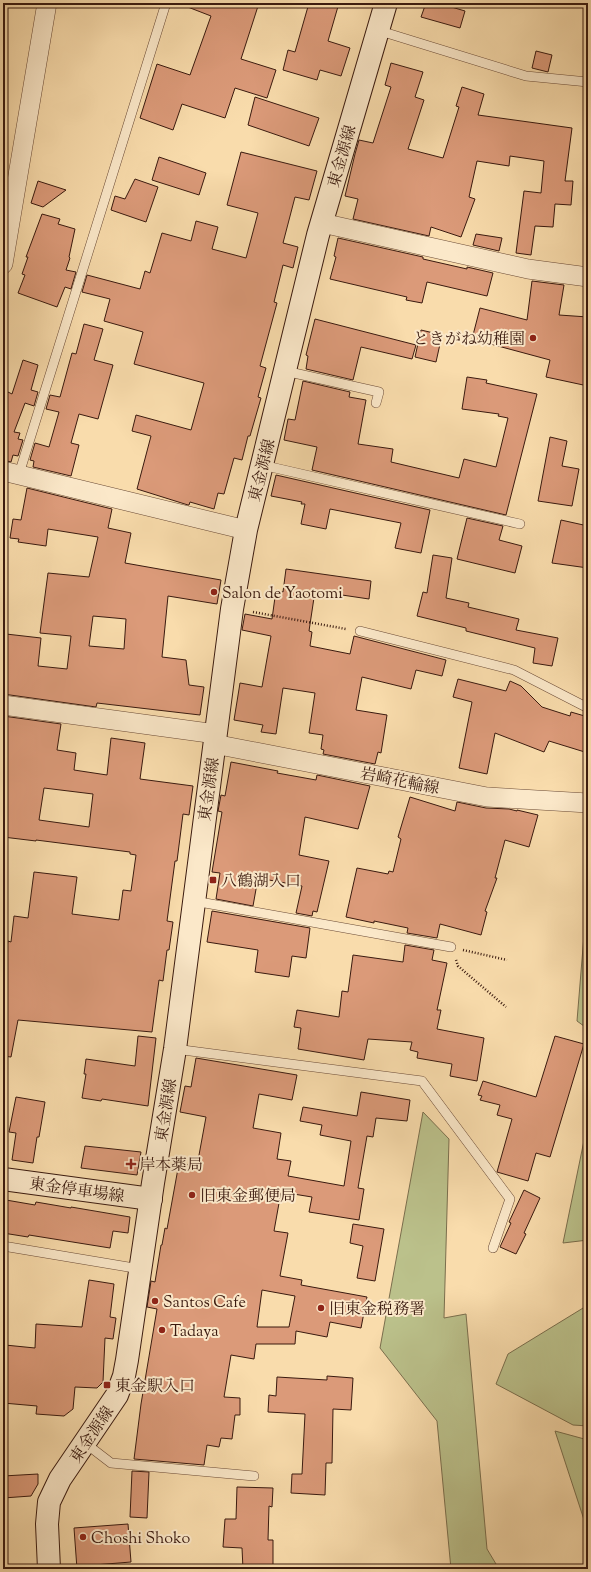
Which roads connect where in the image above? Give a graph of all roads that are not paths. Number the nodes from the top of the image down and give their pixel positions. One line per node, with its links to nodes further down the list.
1 (47, 3): 7 (street)
2 (166, 3): 12 (lane)
3 (386, 3): 4 (main road, 東金源線)
4 (378, 30): 5 (lane); 6 (main road, 東金源線)
5 (588, 82)
6 (322, 223): 8 (street); 9 (main road, 東金源線)
7 (3, 264)
8 (588, 277)
9 (285, 371): 10 (lane); 11 (main road, 東金源線)
10 (376, 404)
11 (262, 465): 13 (lane); 14 (main road, 東金源線)
12 (11, 472): 14 (street)
13 (520, 524)
14 (246, 530): 18 (main road, 東金源線)
15 (360, 631): 17 (lane)
16 (3, 705): 18 (street, 岩崎花輪線)
17 (588, 708)
18 (215, 739): 19 (street, 岩崎花輪線); 20 (main road, 東金源線)
19 (588, 803)
20 (193, 901): 21 (lane); 22 (main road, 東金源線)
21 (451, 948)
22 (175, 1049): 24 (main road, 東金源線); 26 (lane)
23 (3, 1179): 24 (main road, 東金停車場線)
24 (151, 1199): 27 (main road, 東金源線)
25 (3, 1246): 27 (lane)
26 (493, 1248)
27 (140, 1269): 28 (main road, 東金源線)
28 (85, 1443): 29 (lane); 30 (main road, 東金源線)
29 (254, 1476)
30 (50, 1569)

